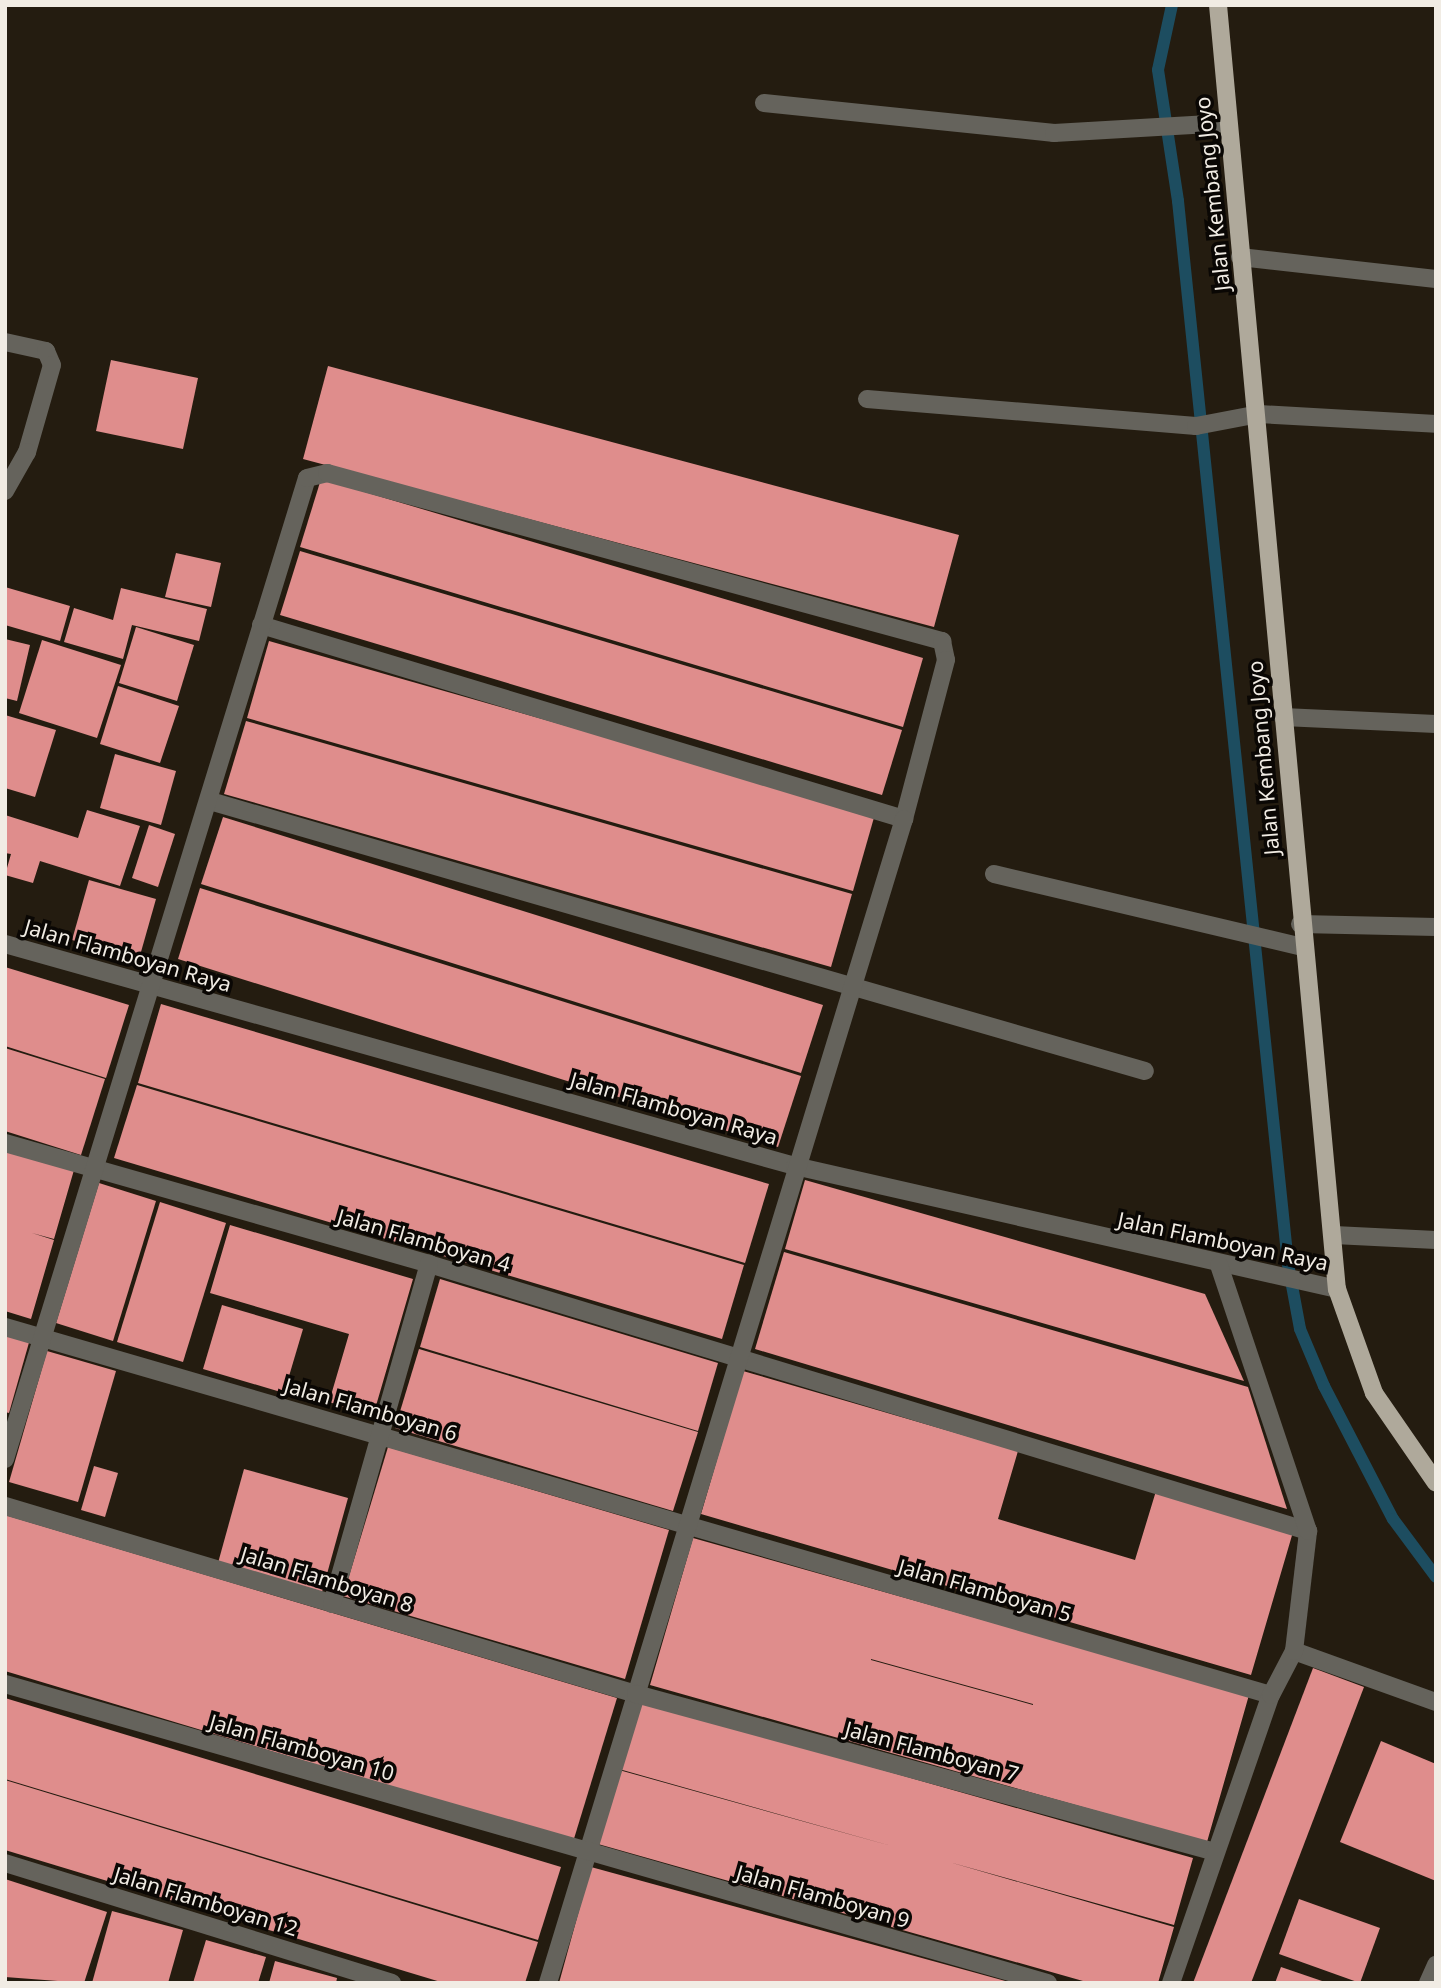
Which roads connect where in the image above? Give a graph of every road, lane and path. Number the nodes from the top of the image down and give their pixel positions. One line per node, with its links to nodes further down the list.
1 (1218, 5): 3 (main road, Jalan Kembang Joyo)
2 (764, 103): 3 (street)
3 (1227, 123): 4 (main road, Jalan Kembang Joyo)
4 (1240, 257): 5 (street); 8 (main road, Jalan Kembang Joyo)
5 (1436, 279)
6 (5, 342): 10 (street)
7 (867, 399): 8 (street)
8 (1259, 414): 9 (street); 12 (main road, Jalan Kembang Joyo)
9 (1436, 424)
10 (5, 491)
11 (261, 625): 14 (street); 15 (street); 15 (street)
12 (1283, 718): 13 (street); 17 (main road, Jalan Kembang Joyo)
13 (1436, 724)
14 (210, 801): 21 (street); 22 (street)
15 (904, 819): 22 (street)
16 (995, 874): 20 (street)
17 (1300, 924): 18 (street); 20 (main road, Jalan Kembang Joyo)
18 (1436, 927)
19 (5, 944): 21 (street, Jalan Flamboyan Raya)
20 (1302, 947): 27 (main road, Jalan Kembang Joyo)
21 (152, 985): 25 (street, Jalan Flamboyan Raya); 26 (street)
22 (851, 989): 23 (street); 25 (street)
23 (1145, 1071)
24 (5, 1143): 26 (street, Jalan Flamboyan 4)
25 (795, 1166): 30 (street, Jalan Flamboyan Raya); 34 (street)
26 (95, 1170): 29 (street, Jalan Flamboyan 4); 33 (street)
27 (1334, 1235): 28 (street); 31 (main road, Jalan Kembang Joyo)
28 (1436, 1240)
29 (429, 1264): 34 (street, Jalan Flamboyan 4); 35 (street)
30 (1219, 1265): 31 (street, Jalan Flamboyan Raya); 40 (street)
31 (1336, 1289): 37 (main road, Jalan Kembang Joyo)
32 (5, 1326): 33 (street, Jalan Flamboyan 6)
33 (43, 1338): 35 (street, Jalan Flamboyan 6); 36 (street)
34 (738, 1359): 39 (street); 40 (street, Jalan Flamboyan 4)
35 (381, 1434): 39 (street, Jalan Flamboyan 6); 41 (street)
36 (5, 1459)
37 (1436, 1483)
38 (5, 1507): 41 (street, Jalan Flamboyan 8)
39 (686, 1528): 44 (street); 45 (street, Jalan Flamboyan 5)
40 (1308, 1531): 42 (street)
41 (332, 1604): 44 (street, Jalan Flamboyan 8)
42 (1294, 1651): 45 (street); 46 (street)
43 (5, 1684): 48 (street, Jalan Flamboyan 10)
44 (636, 1693): 47 (street, Jalan Flamboyan 7); 48 (street)
45 (1271, 1695): 47 (street)
46 (1436, 1702)
47 (1215, 1852): 55 (street)
48 (585, 1854): 53 (street); 54 (street, Jalan Flamboyan 9)
49 (5, 1863): 51 (street, Jalan Flamboyan 12)
50 (1436, 1965): 56 (street)
51 (352, 1977): 52 (street, Jalan Flamboyan 12)
52 (393, 1983)
53 (548, 1983)
54 (1048, 1983)
55 (1171, 1983)
56 (1429, 1983)

